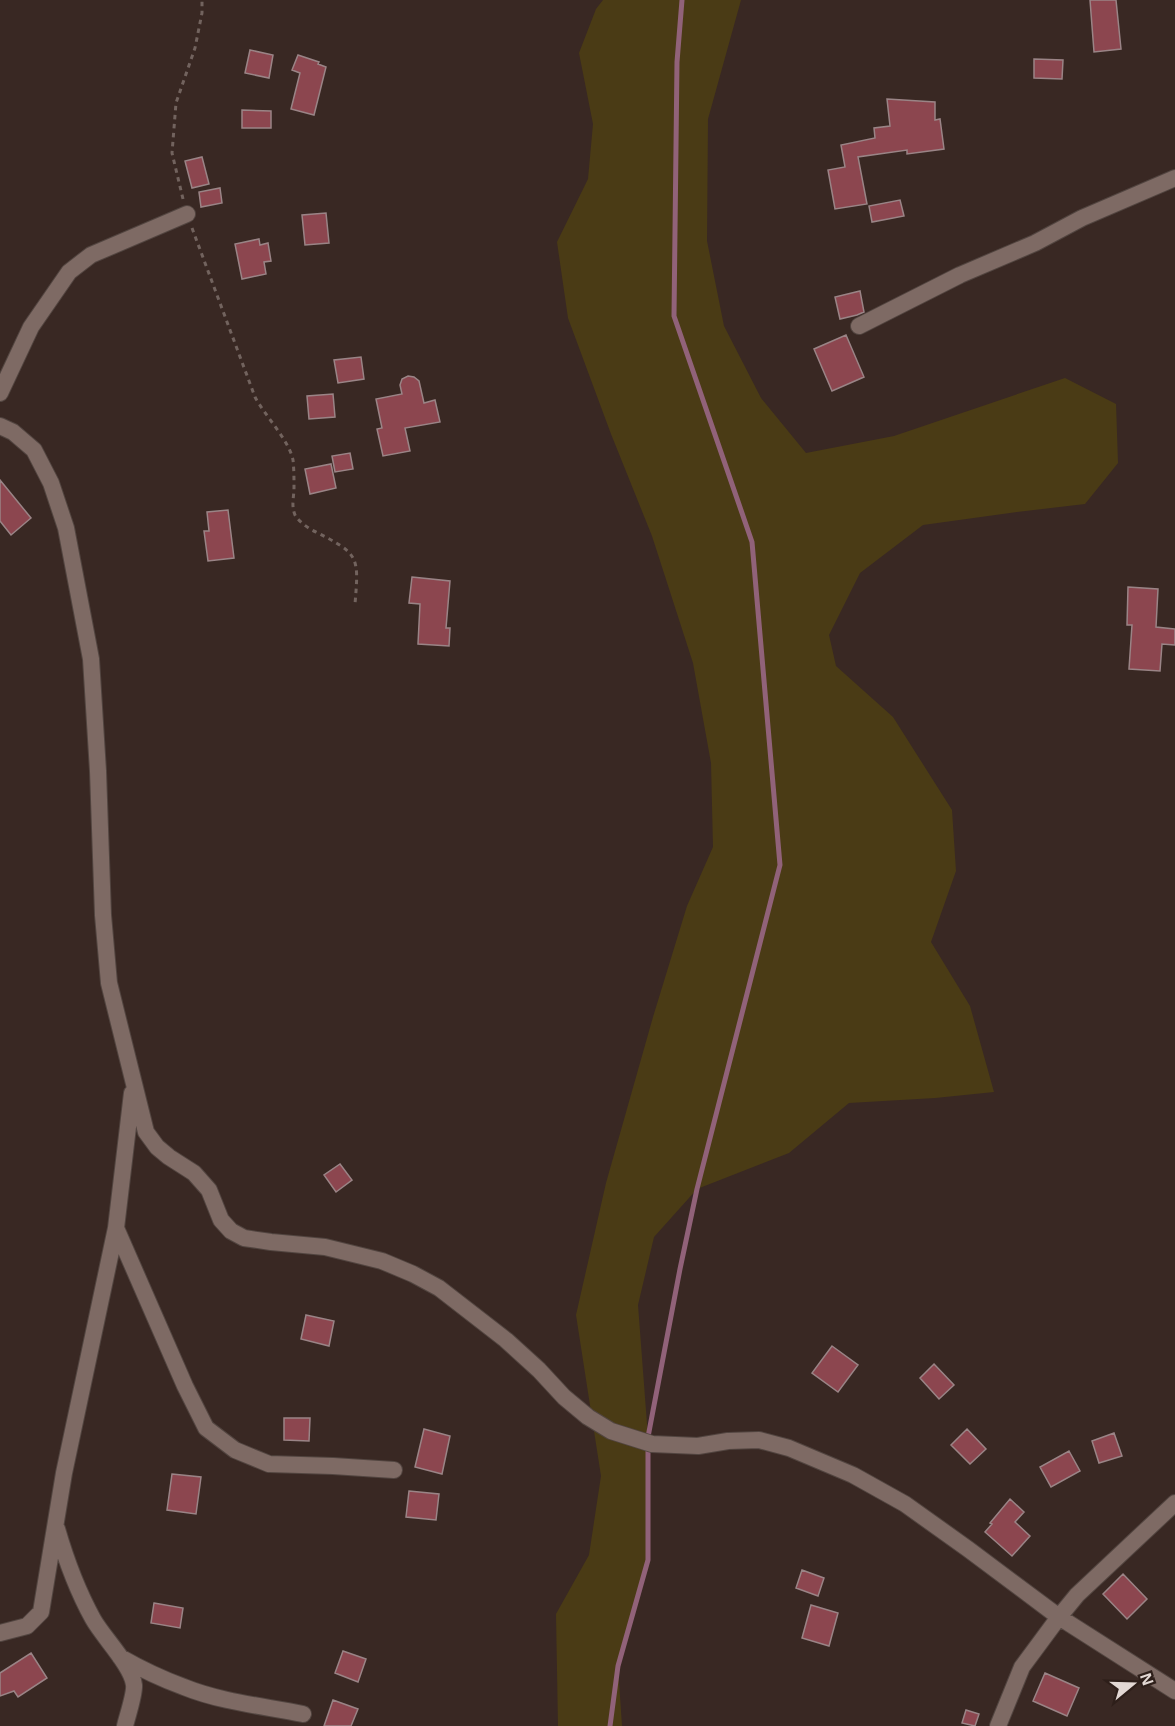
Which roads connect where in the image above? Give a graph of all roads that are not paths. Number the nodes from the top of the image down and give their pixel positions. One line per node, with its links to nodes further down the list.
1 (1175, 178): 3 (street)
2 (187, 214): 4 (street)
3 (859, 326)
4 (0, 393)
5 (0, 426): 6 (street)
6 (133, 1083): 7 (street); 11 (street)
7 (116, 1228): 8 (street); 10 (street)
8 (394, 1470)
9 (1175, 1503): 11 (street)
10 (56, 1522): 12 (street); 13 (street)
11 (1059, 1617): 14 (street); 17 (street)
12 (0, 1633)
13 (119, 1657): 15 (street); 16 (street)
14 (1175, 1691)
15 (303, 1714)
16 (125, 1726)
17 (998, 1726)

